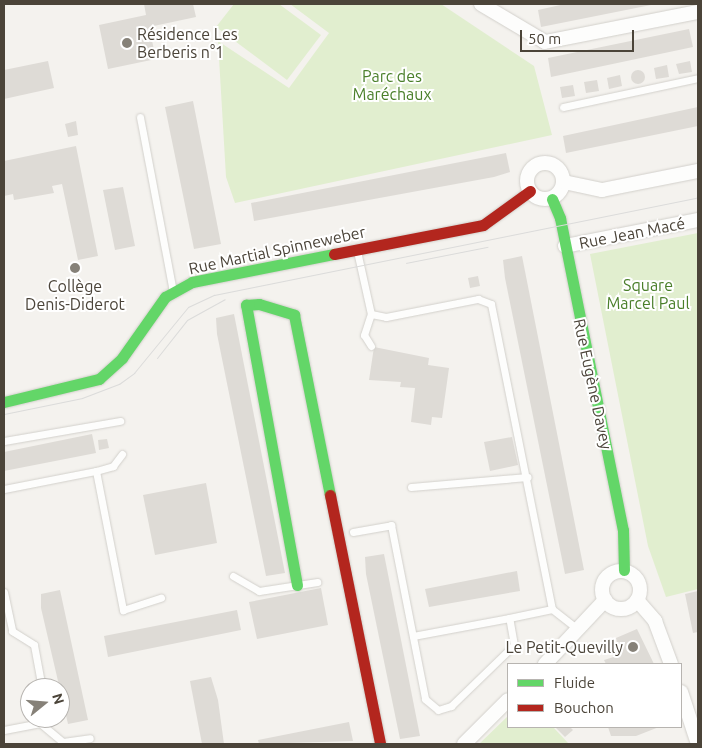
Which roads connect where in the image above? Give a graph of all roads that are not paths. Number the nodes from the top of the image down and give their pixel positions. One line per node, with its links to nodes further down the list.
1 (481, 4): 2 (street)
2 (698, 12)
3 (698, 78): 4 (lane)
4 (563, 107)
5 (140, 117): 13 (lane)
6 (698, 171): 7 (street)
7 (564, 182): 8 (street); 9 (street)
8 (530, 192): 9 (street); 12 (street, Rue Martial Spinneweber)
9 (552, 199): 11 (street, Rue Eugène Davey)
10 (698, 220): 11 (street, Rue Jean Macé)
11 (565, 246): 25 (street, Rue Eugène Davey)
12 (357, 251): 13 (street, Rue Martial Spinneweber); 14 (lane)
13 (172, 291): 16 (street, Rue Martial Spinneweber)
14 (371, 314): 15 (lane); 21 (lane)
15 (371, 346)
16 (4, 402)
17 (120, 421): 18 (lane)
18 (4, 441)
19 (122, 454): 20 (lane)
20 (96, 471): 23 (lane); 30 (lane)
21 (528, 477): 22 (lane); 33 (lane)
22 (411, 487)
23 (4, 489)
24 (354, 532): 36 (lane)
25 (624, 570): 31 (street); 32 (street)
26 (233, 576): 28 (lane)
27 (317, 582): 28 (lane)
28 (297, 585): 46 (street)
29 (4, 592): 39 (lane)
30 (161, 598)
31 (605, 600): 32 (street); 35 (street)
32 (637, 600): 38 (street)
33 (552, 609): 34 (lane); 35 (lane)
34 (509, 618): 36 (lane); 36 (lane)
35 (579, 630): 37 (street)
36 (413, 636)
37 (545, 663)
38 (671, 663)
39 (40, 678)
40 (682, 695): 48 (street)
41 (507, 701): 47 (street)
42 (20, 726): 44 (lane)
43 (49, 728): 45 (lane)
44 (4, 730)
45 (90, 738)
46 (380, 744)
47 (464, 744)
48 (698, 744)

